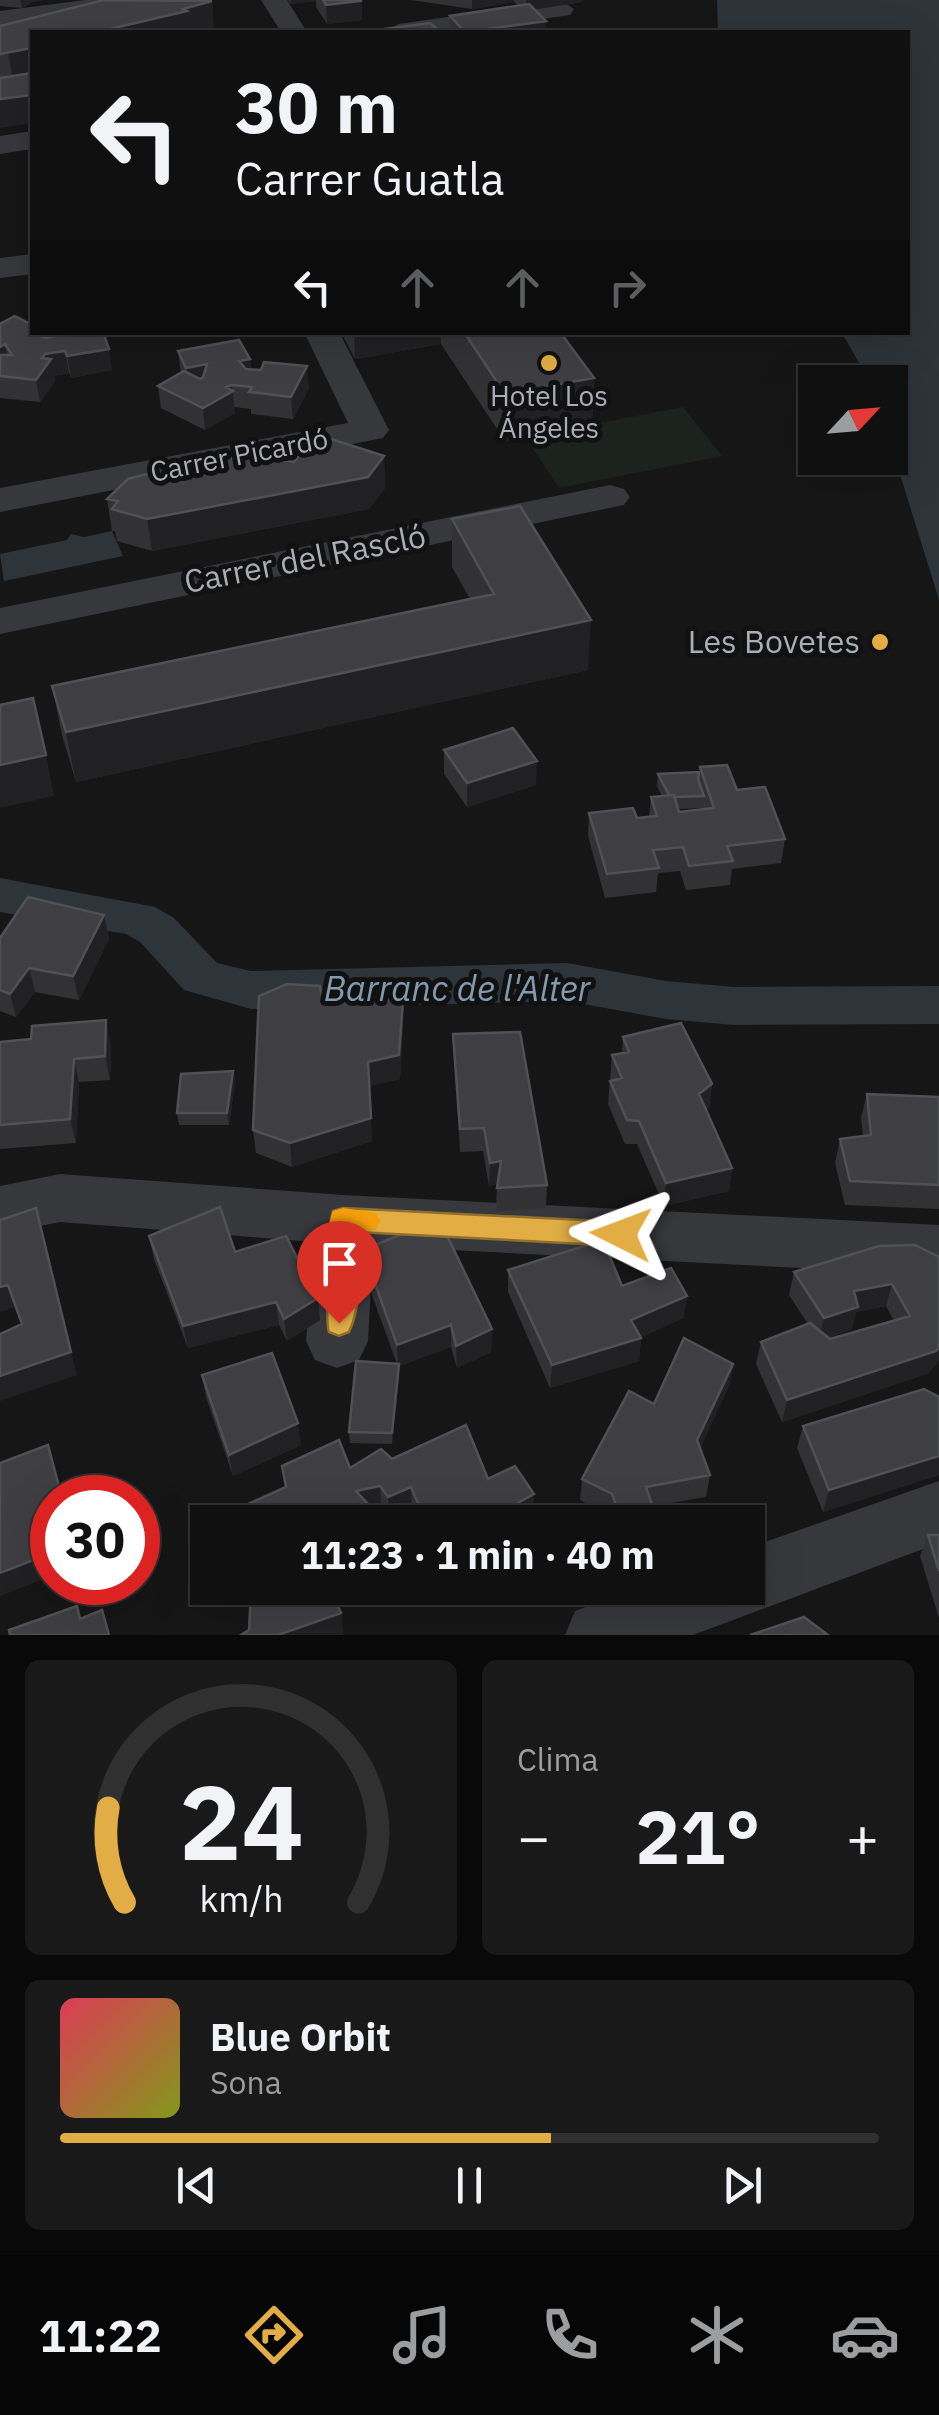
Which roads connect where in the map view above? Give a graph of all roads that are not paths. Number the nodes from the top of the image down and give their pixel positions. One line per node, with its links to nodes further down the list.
1 (145, 0): 4 (street)
2 (274, 0): 5 (street)
3 (562, 9): 6 (street)
4 (0, 19)
5 (293, 30)
6 (412, 30)
7 (30, 140): 8 (street)
8 (0, 145)
9 (30, 264): 10 (street)
10 (0, 268)
11 (322, 335): 13 (street, Carrer Picardó)
12 (610, 497): 14 (street, Carrer del Rascló)
13 (0, 500)
14 (0, 621)
15 (0, 1210): 16 (street)
16 (343, 1220): 17 (street); 18 (street)
17 (939, 1250)
18 (337, 1342)
19 (939, 1512): 20 (street)
20 (765, 1575)
21 (683, 1605): 22 (street)
22 (599, 1635)

